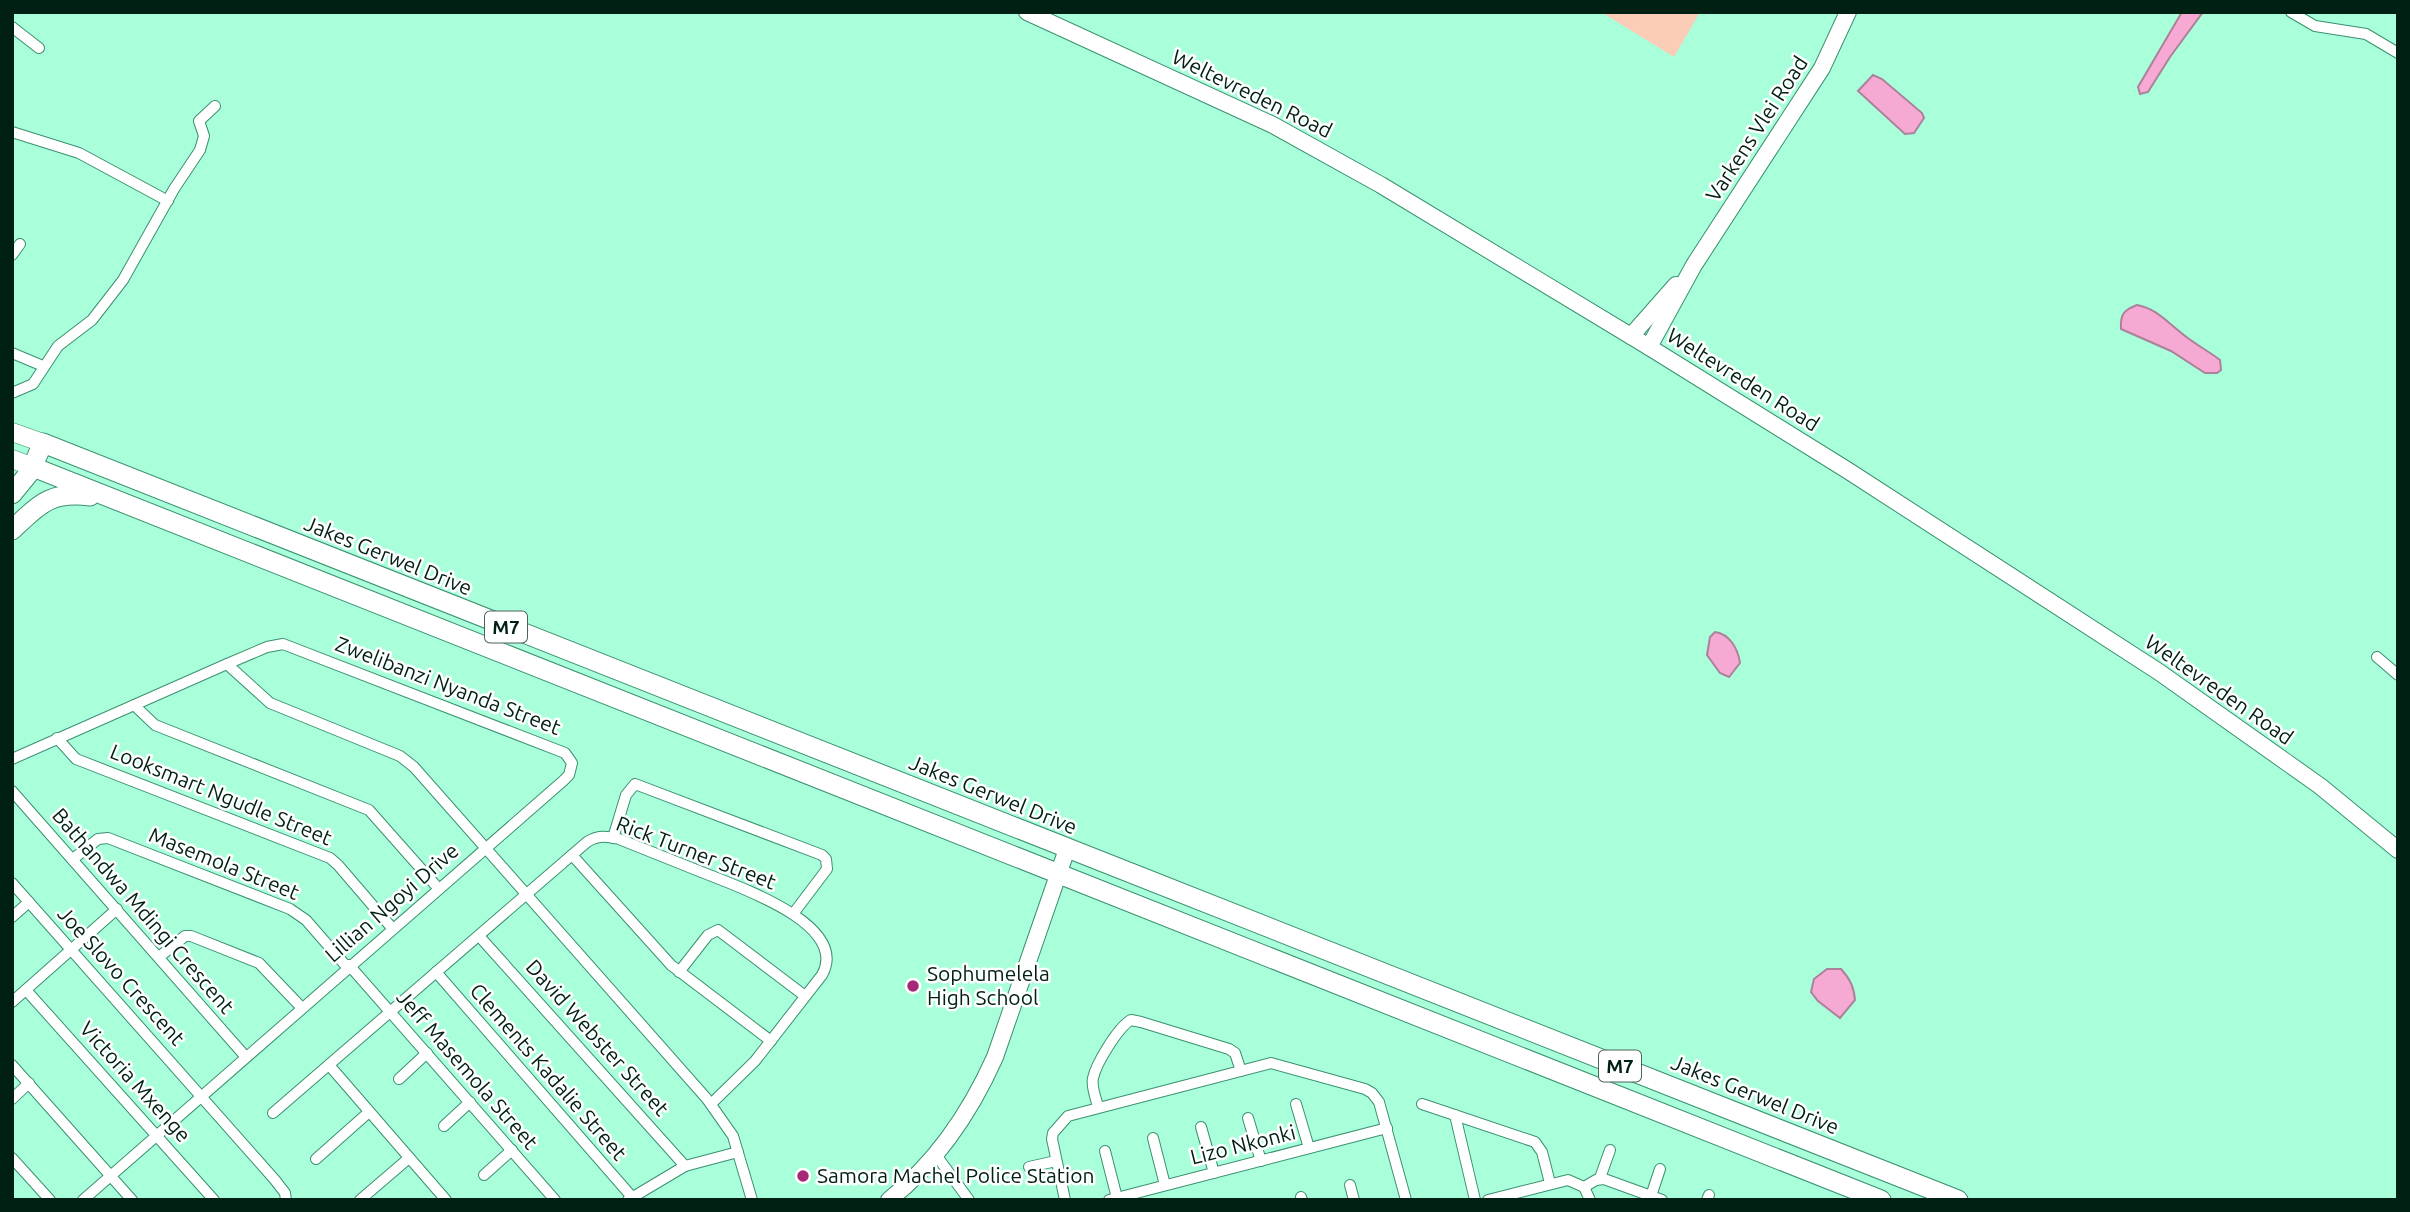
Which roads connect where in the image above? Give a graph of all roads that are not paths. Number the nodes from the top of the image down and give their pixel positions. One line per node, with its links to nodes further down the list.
1 (1027, 12): 14 (street, Weltevreden Road)
2 (1848, 12): 12 (street, Varkens Vlei Road)
3 (2291, 12): 6 (street)
4 (12, 27): 5 (street)
5 (40, 48)
6 (2398, 53)
7 (215, 106): 9 (street)
8 (12, 132): 9 (street)
9 (168, 201): 18 (street)
10 (20, 244): 11 (street)
11 (12, 255)
12 (1694, 265): 13 (street, Varkens Vlei Road); 14 (street, Varkens Vlei Road)
13 (1671, 308): 15 (street, Varkens Vlei Road); 17 (street)
14 (1631, 336): 15 (street, Weltevreden Road)
15 (1649, 347): 17 (street, Weltevreden Road)
16 (12, 353): 18 (street)
17 (1679, 365): 37 (street, Weltevreden Road)
18 (43, 366): 19 (street)
19 (12, 393)
20 (12, 432): 21 (main road, Jakes Gerwel Drive / M7)
21 (50, 446): 23 (highway); 36 (highway, Jakes Gerwel Drive / M7)
22 (12, 459): 23 (main road, M7)
23 (40, 470): 24 (highway); 25 (highway, M7); 26 (highway)
24 (12, 494)
25 (105, 496): 26 (highway); 40 (highway, M7)
26 (12, 529)
27 (2377, 657): 29 (street)
28 (227, 664): 30 (street); 35 (street); 35 (street, Zwelibanzi Nyanda Street)
29 (2398, 675)
30 (134, 705): 31 (street); 42 (street)
31 (57, 738): 32 (street); 48 (street, Looksmart Ngudle Street)
32 (12, 759)
33 (12, 791): 39 (street, Bathandwa Mdingi Crescent)
34 (613, 838): 38 (street, Rick Turner Street); 46 (street, Rick Turner Street); 46 (street)
35 (484, 848): 42 (street, Lillian Ngoyi Drive); 43 (street, Lillian Ngoyi Drive)
36 (1067, 849): 40 (street); 127 (highway, Jakes Gerwel Drive / M7)
37 (2398, 850)
38 (572, 855): 43 (street, Rick Turner Street); 54 (street)
39 (74, 859): 45 (street, Bathandwa Mdingi Crescent); 52 (street, Masemola Street)
40 (1058, 874): 89 (street); 126 (highway, M7)
41 (12, 883): 44 (street, Joe Slovo Crescent)
42 (438, 888): 48 (street, Lillian Ngoyi Drive)
43 (525, 894): 49 (street, Rick Turner Street); 71 (street, Lillian Ngoyi Drive)
44 (29, 902): 47 (street); 50 (street, Joe Slovo Crescent)
45 (117, 909): 50 (street); 51 (street, Bathandwa Mdingi Crescent)
46 (793, 915): 56 (street, Rick Turner Street)
47 (12, 917)
48 (392, 928): 52 (street, Lillian Ngoyi Drive)
49 (479, 936): 53 (street, Rick Turner Street); 95 (street, David Webster Street)
50 (71, 950): 55 (street); 68 (street, Joe Slovo Crescent)
51 (159, 957): 58 (street); 62 (street, Bathandwa Mdingi Crescent)
52 (348, 966): 58 (street, Lillian Ngoyi Drive); 59 (street, Jeff Masemola Street)
53 (436, 972): 59 (street, Rick Turner Street); 106 (street, Clements Kadalie Street)
54 (679, 972): 56 (street); 60 (street)
55 (26, 990): 57 (street); 82 (street, Victoria Mxenge)
56 (805, 996): 60 (street, Rick Turner Street)
57 (12, 1002)
58 (301, 1007): 62 (street, Lillian Ngoyi Drive)
59 (390, 1011): 61 (street, Jeff Masemola Street); 64 (street, Rick Turner Street)
60 (771, 1041): 71 (street, Rick Turner Street)
61 (427, 1053): 66 (street); 70 (street, Jeff Masemola Street)
62 (245, 1056): 68 (street, Lillian Ngoyi Drive)
63 (12, 1065): 67 (street)
64 (329, 1065): 75 (street); 76 (street, Rick Turner Street)
65 (1241, 1071): 74 (street); 74 (street); 81 (street)
66 (399, 1079)
67 (29, 1083): 69 (street); 99 (street)
68 (200, 1095): 82 (street, Lillian Ngoyi Drive); 113 (street, Joe Slovo Crescent)
69 (12, 1099)
70 (470, 1102): 79 (street); 85 (street, Jeff Masemola Street)
71 (711, 1104): 88 (street, Lillian Ngoyi Drive)
72 (1296, 1104): 84 (street)
73 (1422, 1104): 77 (street)
74 (1098, 1107): 93 (street)
75 (369, 1112): 91 (street); 92 (street)
76 (273, 1113)
77 (1455, 1115): 102 (street); 123 (street)
78 (1248, 1118): 94 (street)
79 (444, 1126)
80 (1201, 1128): 98 (street)
81 (1387, 1128): 84 (street, Lizo Nkonki); 122 (street)
82 (156, 1134): 99 (street, Lillian Ngoyi Drive); 112 (street, Victoria Mxenge)
83 (1153, 1138): 103 (street)
84 (1309, 1148): 94 (street, Lizo Nkonki)
85 (512, 1150): 100 (street); 116 (street, Jeff Masemola Street)
86 (1610, 1150): 101 (street)
87 (1105, 1151): 108 (street)
88 (738, 1152): 95 (street); 117 (street, Lillian Ngoyi Drive)
89 (936, 1155): 118 (street); 119 (street)
90 (12, 1158): 109 (street)
91 (409, 1158): 114 (street); 115 (street)
92 (316, 1160)
93 (1056, 1161): 96 (street); 120 (street)
94 (1261, 1161): 98 (street, Lizo Nkonki)
95 (685, 1166): 106 (street)
96 (1029, 1167)
97 (1660, 1169): 107 (street)
98 (1214, 1173): 103 (street, Lizo Nkonki)
99 (110, 1175): 110 (street, Lillian Ngoyi Drive); 111 (street)
100 (484, 1175)
101 (1600, 1178): 105 (street); 107 (street)
102 (1550, 1183): 105 (street); 124 (street)
103 (1165, 1185): 108 (street, Lizo Nkonki)
104 (1350, 1185): 121 (street)
105 (1584, 1187): 125 (street)
106 (630, 1198)
107 (1656, 1198)
108 (1113, 1199)
109 (50, 1200)
110 (83, 1200)
111 (132, 1200)
112 (214, 1200)
113 (286, 1200)
114 (360, 1200)
115 (446, 1200)
116 (555, 1200)
117 (752, 1200)
118 (889, 1200)
119 (969, 1200)
120 (1065, 1200)
121 (1354, 1200)
122 (1406, 1200)
123 (1475, 1200)
124 (1488, 1200)
125 (1590, 1200)
126 (1881, 1200)
127 (1958, 1200)

